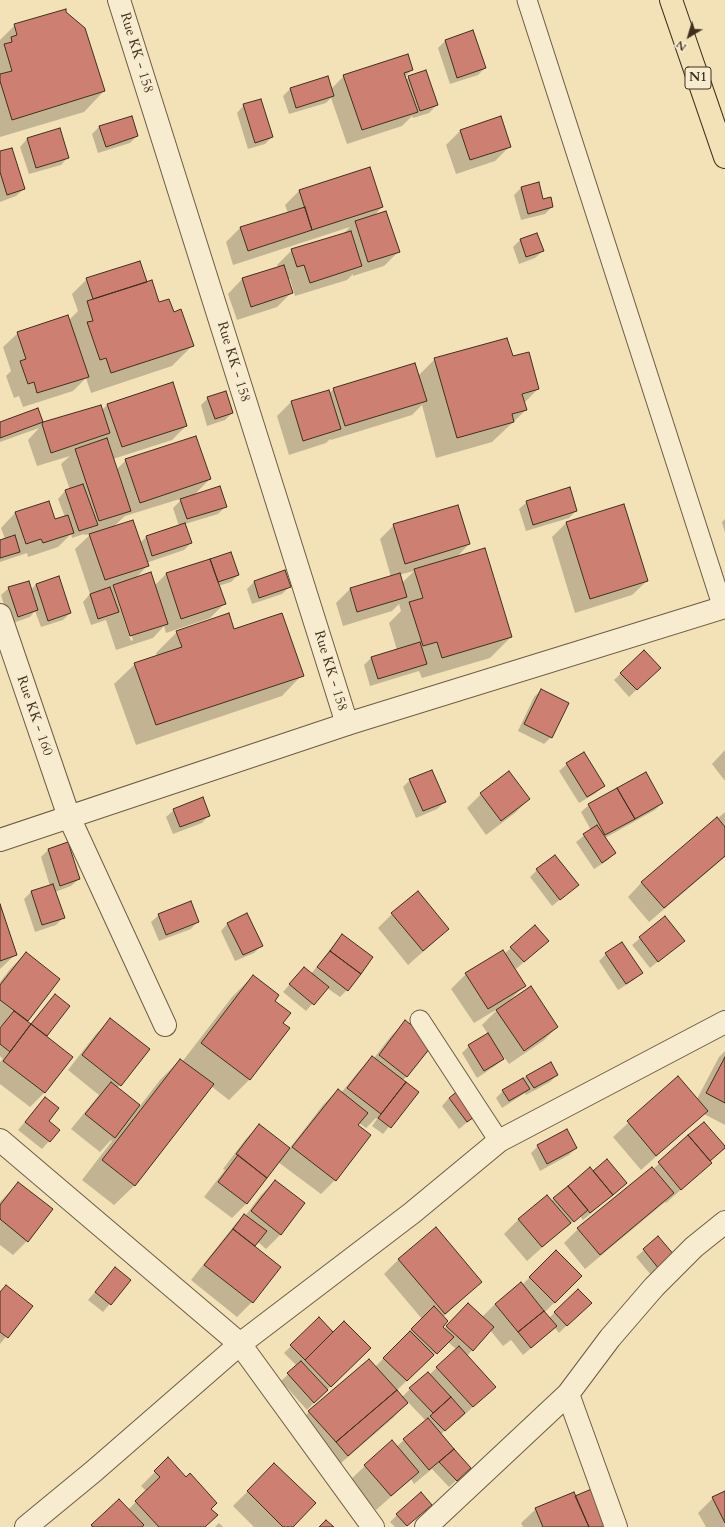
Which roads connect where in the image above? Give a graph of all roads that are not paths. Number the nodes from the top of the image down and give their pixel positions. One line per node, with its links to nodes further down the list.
1 (119, 0): 7 (street, Rue KK - 158)
2 (527, 0): 5 (lane)
3 (671, 0): 4 (main road, N1)
4 (725, 157)
5 (724, 607): 7 (street)
6 (0, 615): 8 (street, Rue KK - 160)
7 (347, 724): 8 (street)
8 (68, 817): 9 (street); 12 (street, Rue KK - 160)
9 (0, 840)
10 (420, 1020): 14 (lane)
11 (725, 1022): 14 (street)
12 (165, 1025)
13 (0, 1140): 16 (street)
14 (499, 1141): 16 (street)
15 (725, 1222): 17 (street)
16 (240, 1344): 18 (street); 19 (street)
17 (568, 1394): 20 (street); 21 (street)
18 (26, 1527)
19 (373, 1527)
20 (426, 1527)
21 (616, 1527)

